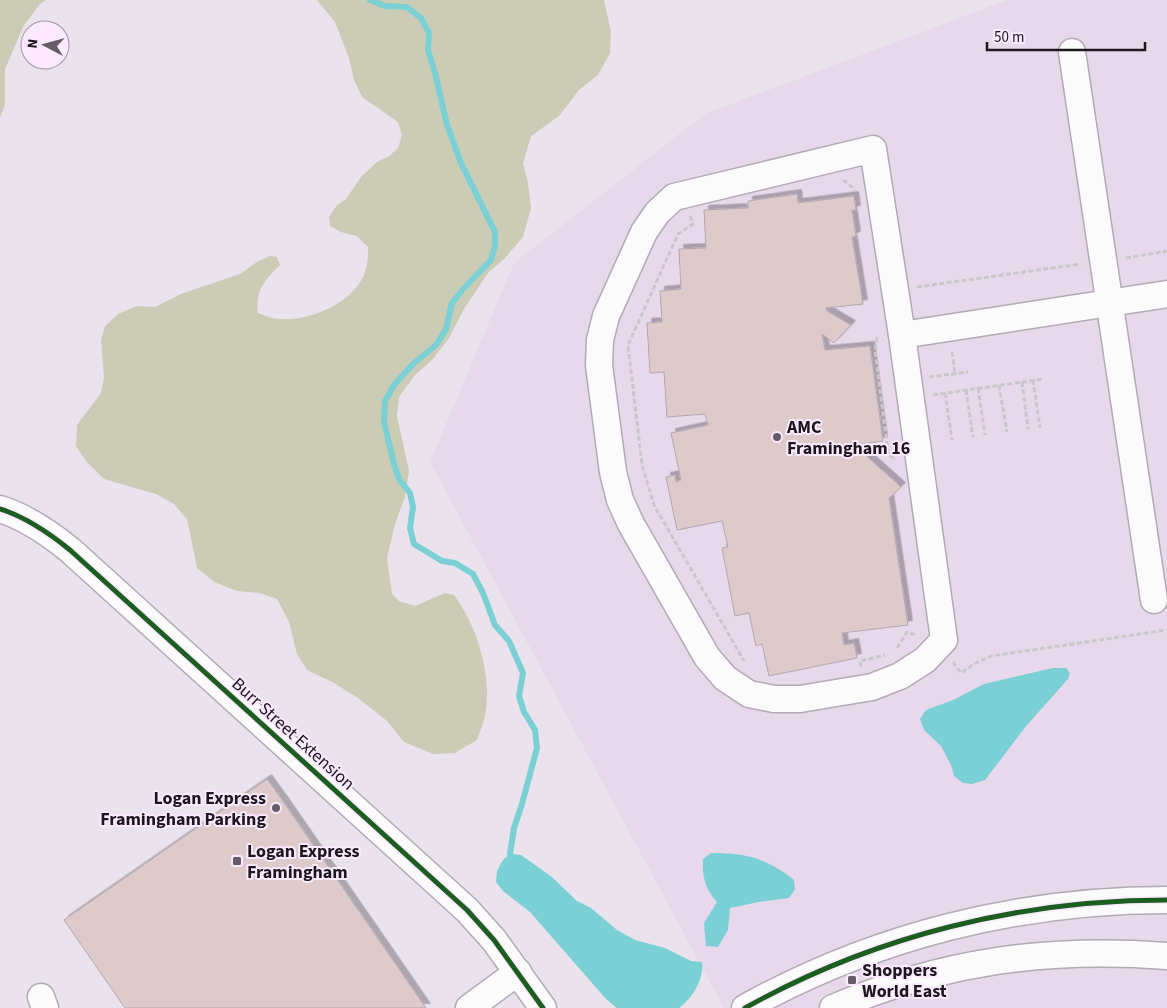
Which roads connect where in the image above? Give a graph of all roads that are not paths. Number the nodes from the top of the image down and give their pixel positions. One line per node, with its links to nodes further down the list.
1 (1072, 52): 3 (street)
2 (1167, 294): 3 (street)
3 (1110, 303): 4 (street); 6 (street)
4 (890, 333): 4 (street)
5 (0, 509): 9 (street, Burr Street Extension)
6 (1154, 600)
7 (1167, 900): 12 (street)
8 (1167, 956): 13 (street)
9 (518, 972): 10 (street); 11 (street, Burr Street Extension)
10 (474, 1007)
11 (543, 1008)
12 (745, 1008)
13 (833, 1008)

